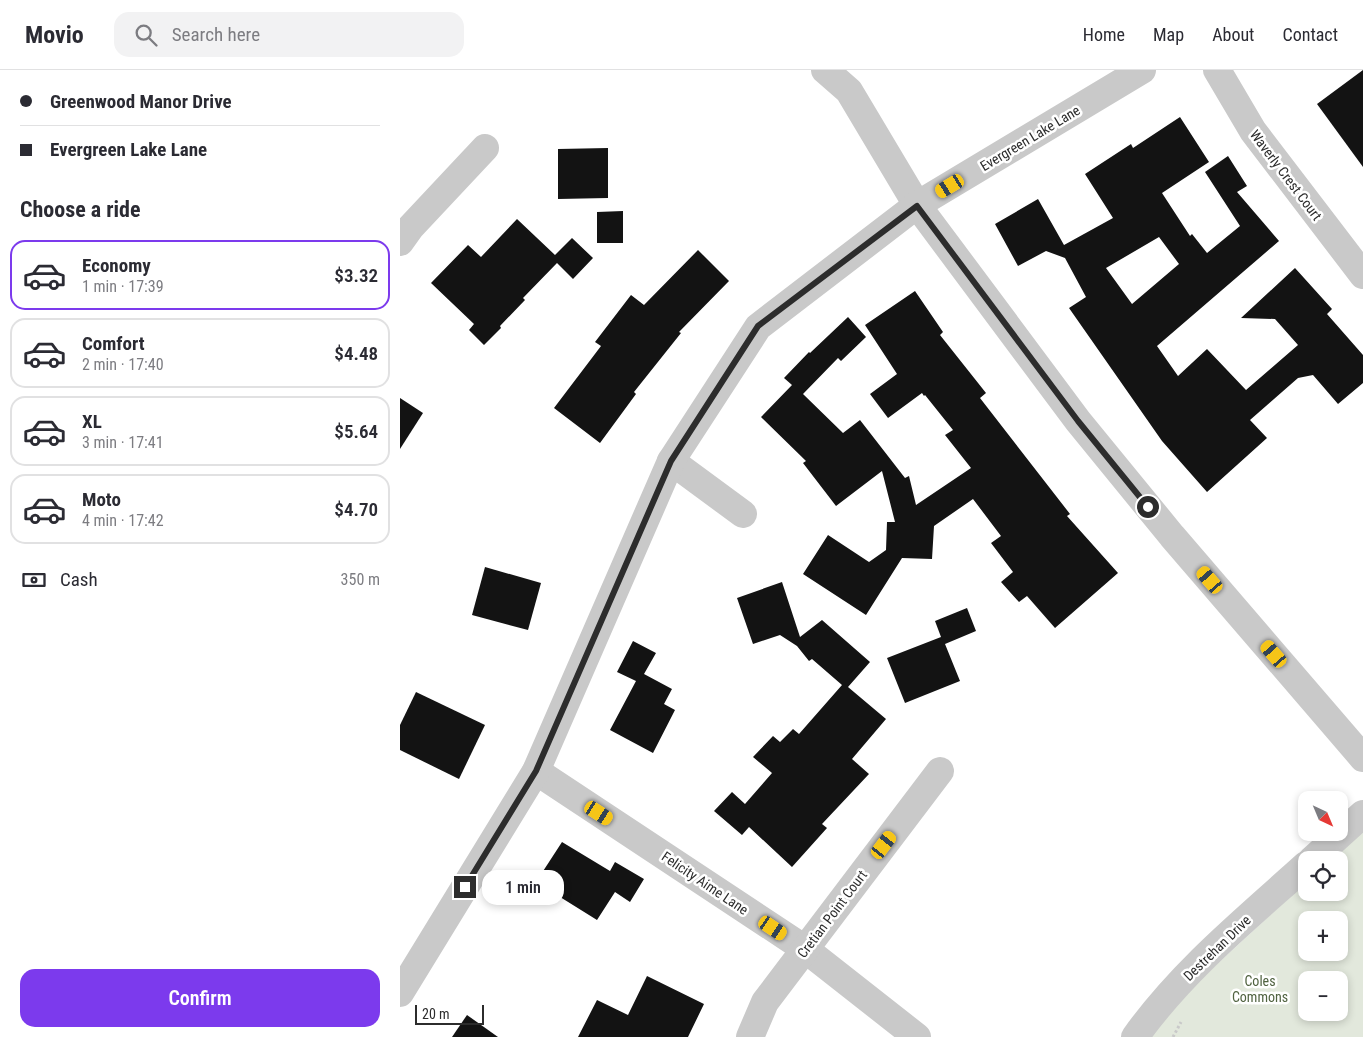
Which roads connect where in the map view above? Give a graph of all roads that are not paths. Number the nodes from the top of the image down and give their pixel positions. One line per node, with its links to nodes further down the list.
1 (825, 70): 5 (street)
2 (1142, 70): 5 (street, Evergreen Lake Lane)
3 (1217, 70): 7 (street, Waverly Crest Court)
4 (485, 148): 6 (street)
5 (917, 206): 8 (street, Evergreen Lake Lane); 10 (street)
6 (400, 242)
7 (1363, 276)
8 (671, 461): 9 (street); 11 (street, Evergreen Lake Lane)
9 (743, 514)
10 (1363, 758)
11 (536, 771): 16 (street, Felicity Aime Lane); 17 (street, Evergreen Lake Lane)
12 (940, 771): 16 (street, Cretian Point Court)
13 (1363, 814): 14 (street)
14 (1322, 851)
15 (1298, 872): 21 (street, Destrehan Drive)
16 (805, 949): 19 (street, Cretian Point Court); 20 (street, Felicity Aime Lane)
17 (407, 967): 18 (street, Evergreen Lake Lane)
18 (400, 994)
19 (750, 1037)
20 (917, 1037)
21 (1135, 1037)

